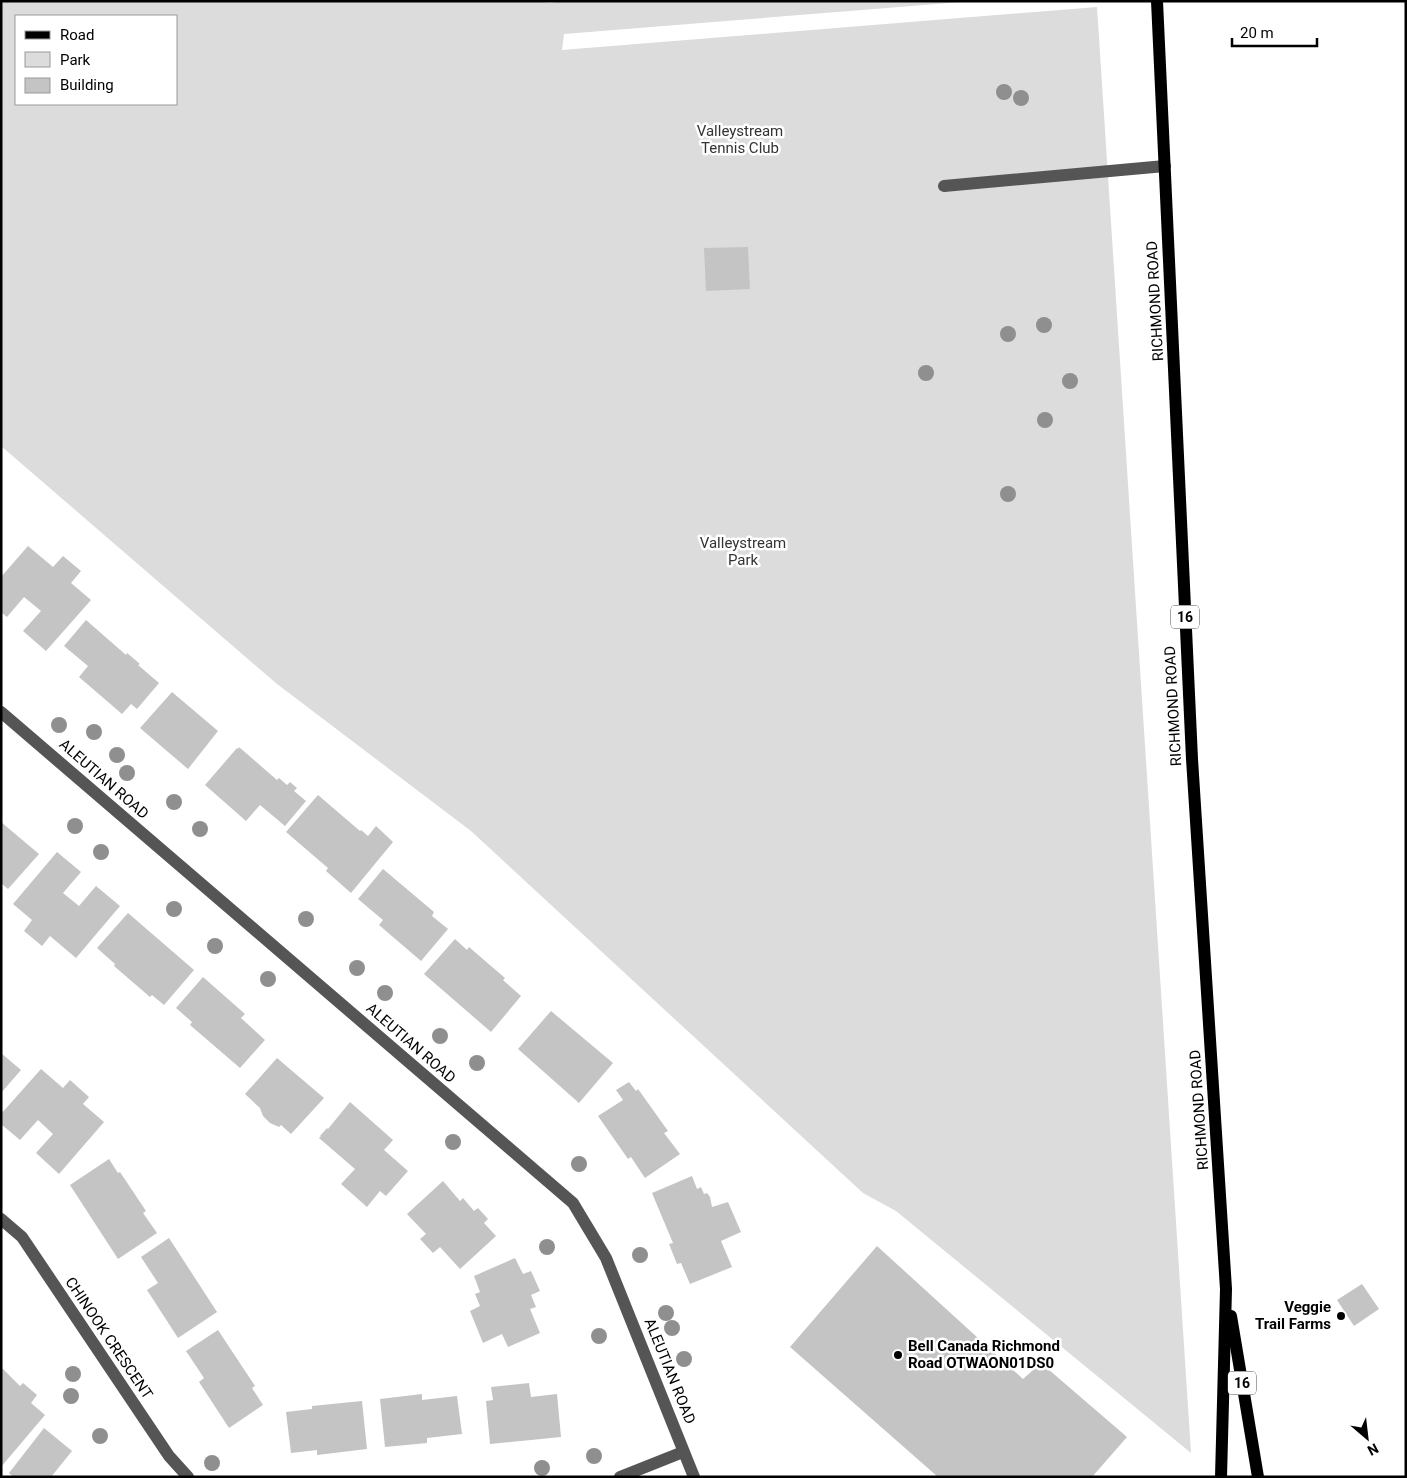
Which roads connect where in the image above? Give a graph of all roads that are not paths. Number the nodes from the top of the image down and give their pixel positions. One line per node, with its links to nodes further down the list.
1 (1157, 1): 2 (main road, RICHMOND ROAD / 16)
2 (1165, 166): 3 (street); 6 (main road, RICHMOND ROAD / 16)
3 (944, 186)
4 (1, 712): 7 (street, ALEUTIAN ROAD)
5 (1, 1220): 8 (street, CHINOOK CRESCENT)
6 (1226, 1289): 11 (main road, RICHMOND ROAD / 16); 12 (main road, RICHMOND ROAD / 16)
7 (683, 1452): 9 (street); 10 (street, ALEUTIAN ROAD)
8 (188, 1477)
9 (620, 1477)
10 (694, 1477)
11 (1221, 1477)
12 (1258, 1477)

